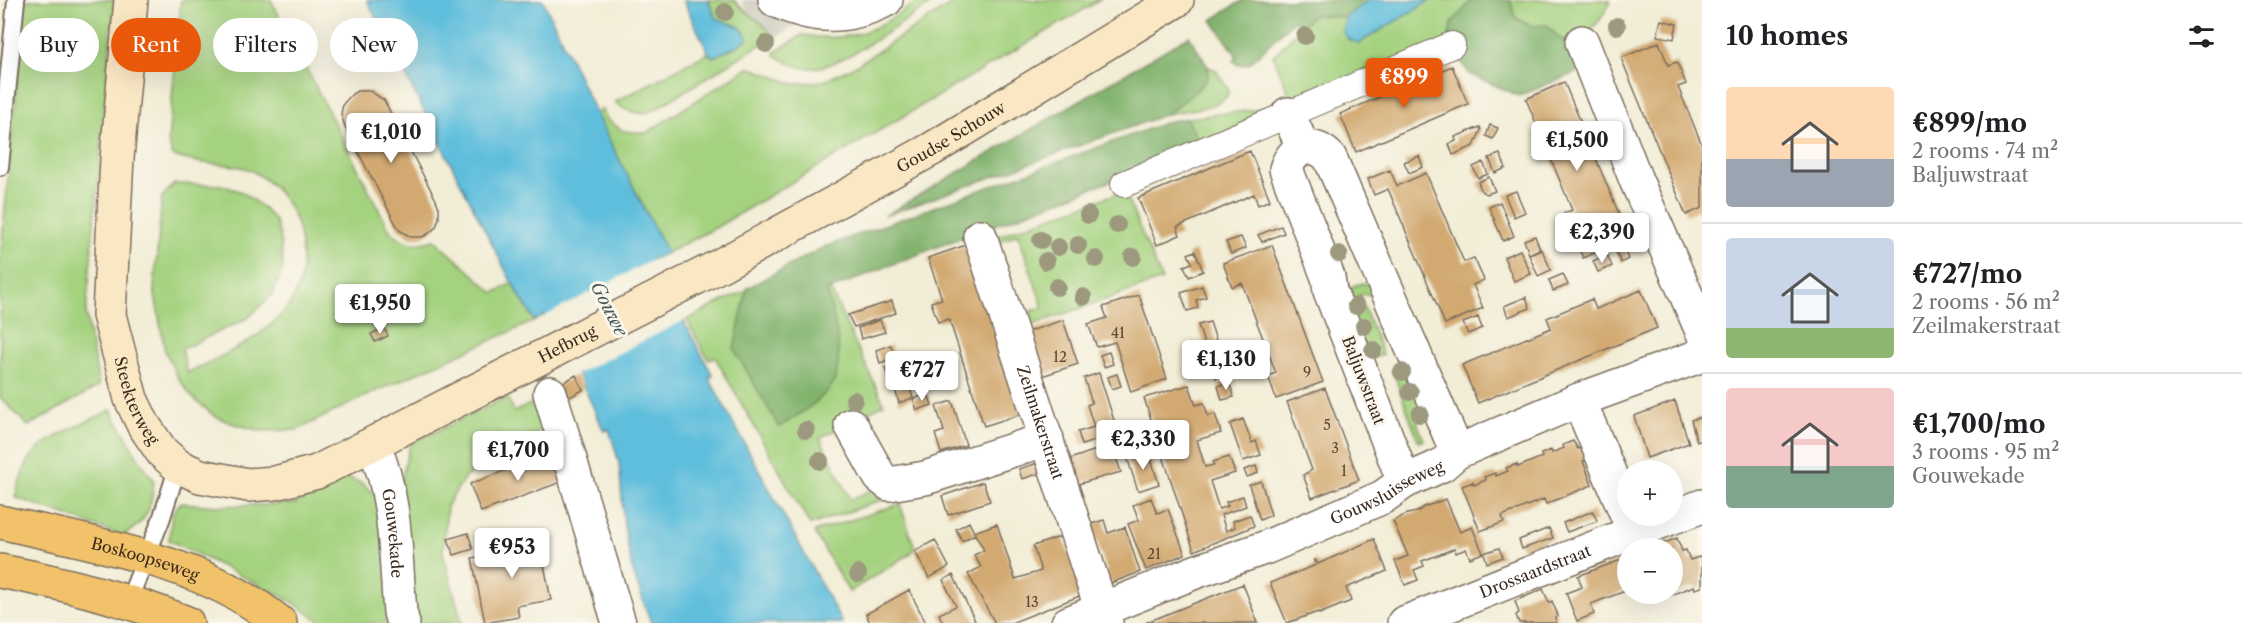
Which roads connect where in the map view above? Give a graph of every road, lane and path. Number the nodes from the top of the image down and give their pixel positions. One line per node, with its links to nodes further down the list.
1 (16, 0): 10 (lane)
2 (131, 0): 25 (main road, Steekterweg)
3 (775, 0): 4 (street)
4 (886, 0)
5 (1177, 0): 14 (main road, Goudse Schouw)
6 (1582, 42): 16 (street)
7 (1452, 45): 8 (street)
8 (1288, 114): 9 (street); 11 (street)
9 (1303, 147): 13 (street); 15 (street, Baljuwstraat)
10 (0, 167)
11 (1124, 184)
12 (980, 236): 22 (street, Zeilmakerstraat)
13 (1372, 258): 15 (street); 24 (street)
14 (719, 266): 18 (main road, Hefbrug)
15 (1328, 277): 26 (street, Baljuwstraat)
16 (1702, 331)
17 (1702, 355): 20 (street, Gouwsluisseweg)
18 (481, 389): 23 (main road, Steekterweg)
19 (550, 393): 37 (street)
20 (1579, 400): 24 (street, Gouwsluisseweg); 29 (street)
21 (851, 425): 22 (street)
22 (1047, 439): 33 (street, Zeilmakerstraat)
23 (373, 444): 25 (main road, Steekterweg); 36 (street, Gouwekade)
24 (1457, 452): 26 (street, Gouwsluisseweg)
25 (178, 466): 30 (lane)
26 (1404, 482): 33 (street, Gouwsluisseweg)
27 (1702, 506): 29 (street, Drossaardstraat)
28 (0, 522): 30 (main road, Boskoopseweg)
29 (1634, 532): 39 (street, Drossaardstraat)
30 (145, 557): 32 (lane); 35 (main road, Boskoopseweg)
31 (0, 571): 32 (main road)
32 (128, 602): 34 (main road)
33 (1104, 617): 38 (street, Gouwsluisseweg)
34 (187, 623)
35 (280, 623)
36 (403, 623)
37 (619, 623)
38 (1068, 623)
39 (1404, 623)

